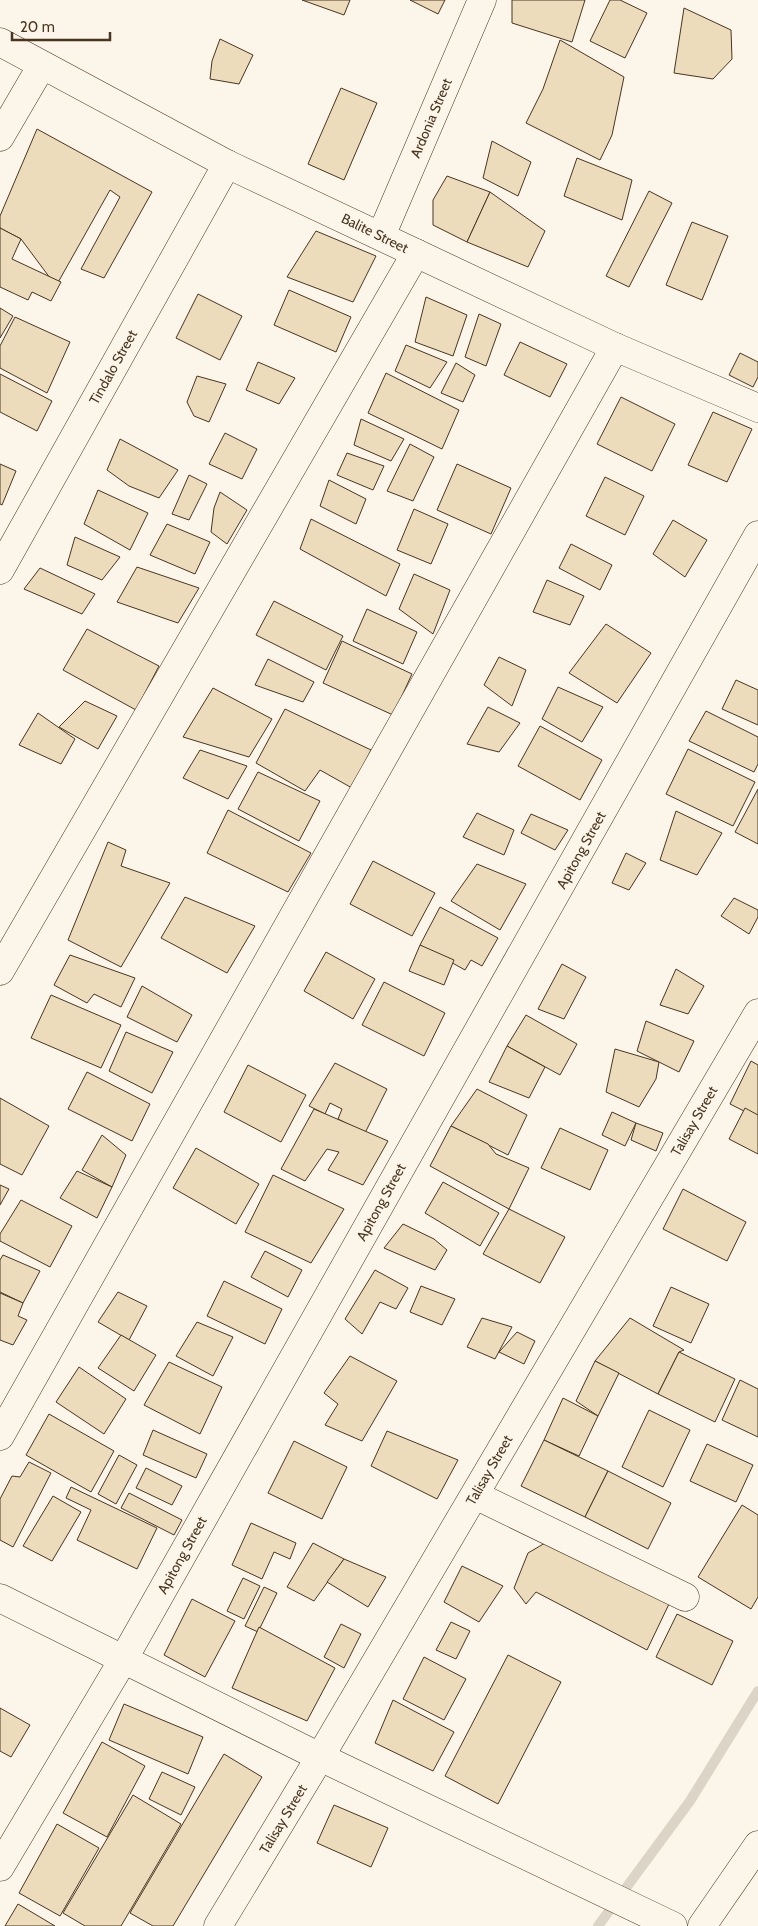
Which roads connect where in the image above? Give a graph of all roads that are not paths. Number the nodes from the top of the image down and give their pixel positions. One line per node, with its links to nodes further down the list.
1 (482, 0): 6 (street, Ardonia Street)
2 (0, 42): 3 (street, Balite Street)
3 (42, 65): 4 (street); 5 (street, Balite Street)
4 (0, 137)
5 (226, 164): 6 (street, Balite Street); 11 (street, Tindalo Street)
6 (381, 236): 7 (street, Balite Street)
7 (416, 253): 8 (street, Balite Street); 12 (street)
8 (615, 347): 9 (street, Balite Street); 14 (street)
9 (758, 408)
10 (758, 535): 18 (street, Apitong Street)
11 (0, 570)
12 (0, 971)
13 (758, 1013): 15 (street, Talisay Street)
14 (0, 1436)
15 (475, 1495): 16 (street); 19 (street, Talisay Street)
16 (685, 1597)
17 (0, 1598): 18 (street)
18 (123, 1660): 19 (street); 21 (street, Apitong Street)
19 (320, 1757): 22 (street, Talisay Street); 23 (street)
20 (758, 1845): 24 (street)
21 (0, 1867)
22 (218, 1926)
23 (673, 1926)
24 (702, 1926)

